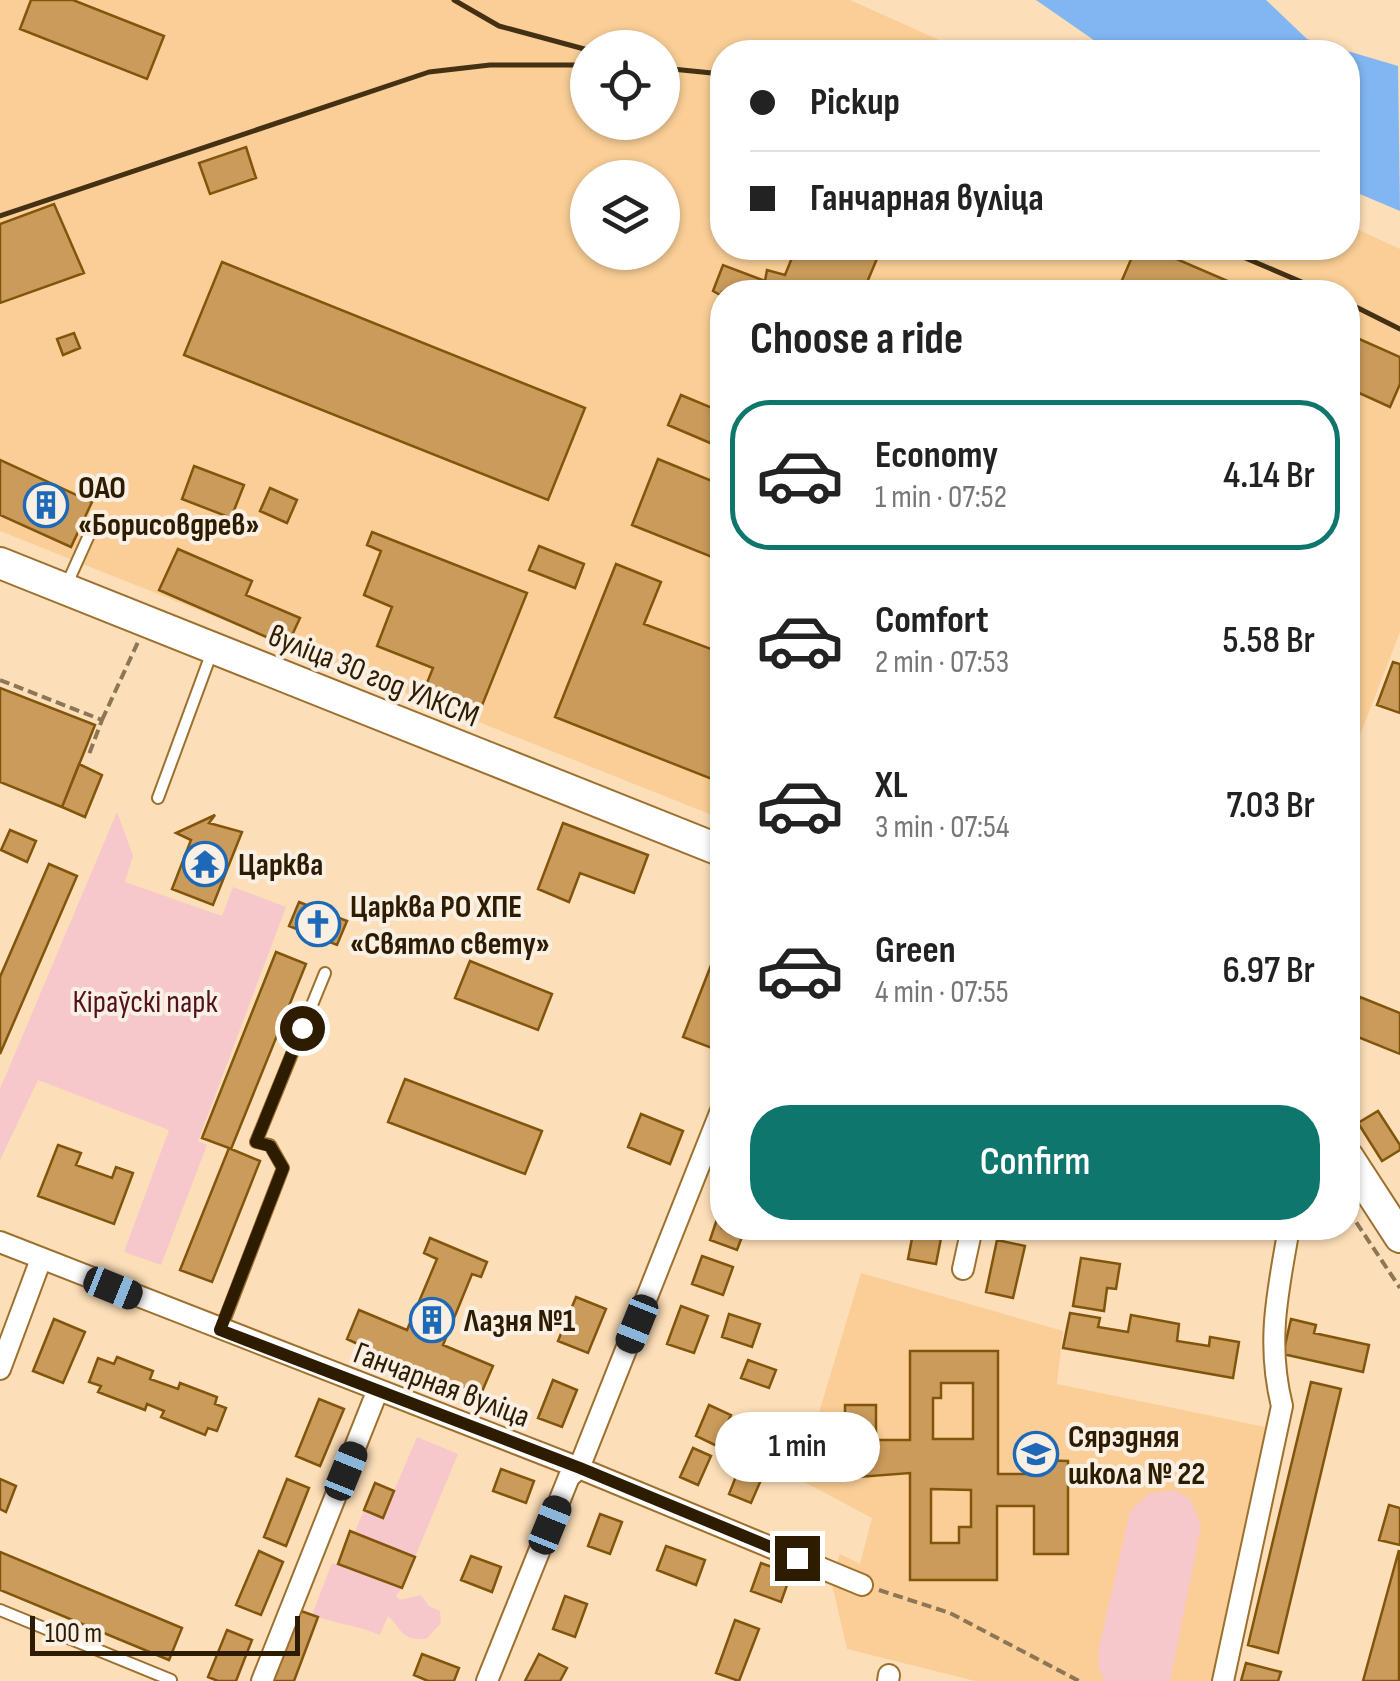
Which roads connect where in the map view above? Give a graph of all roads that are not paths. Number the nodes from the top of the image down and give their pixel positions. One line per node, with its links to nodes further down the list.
1 (89, 535): 3 (lane)
2 (0, 563): 3 (main road, вуліца 30 год УЛКСМ)
3 (65, 589): 4 (main road, вуліца 30 год УЛКСМ)
4 (214, 648): 5 (lane); 6 (main road, вуліца 30 год УЛКСМ)
5 (158, 798)
6 (710, 846)
7 (325, 973): 16 (lane)
8 (710, 1138): 19 (street)
9 (1360, 1175): 10 (main road)
10 (1400, 1237)
11 (969, 1240): 15 (street)
12 (1287, 1240): 25 (street)
13 (0, 1242): 14 (street, Ганчарная вуліца)
14 (42, 1259): 16 (street, Ганчарная вуліца); 17 (street)
15 (963, 1268)
16 (220, 1330): 18 (street, Ганчарная вуліца)
17 (0, 1369)
18 (377, 1392): 19 (street, Ганчарная вуліца); 23 (street)
19 (580, 1468): 20 (street, Ганчарная вуліца); 24 (street)
20 (862, 1586)
21 (0, 1610): 22 (lane)
22 (170, 1680)
23 (262, 1681)
24 (487, 1681)
25 (1223, 1681)

